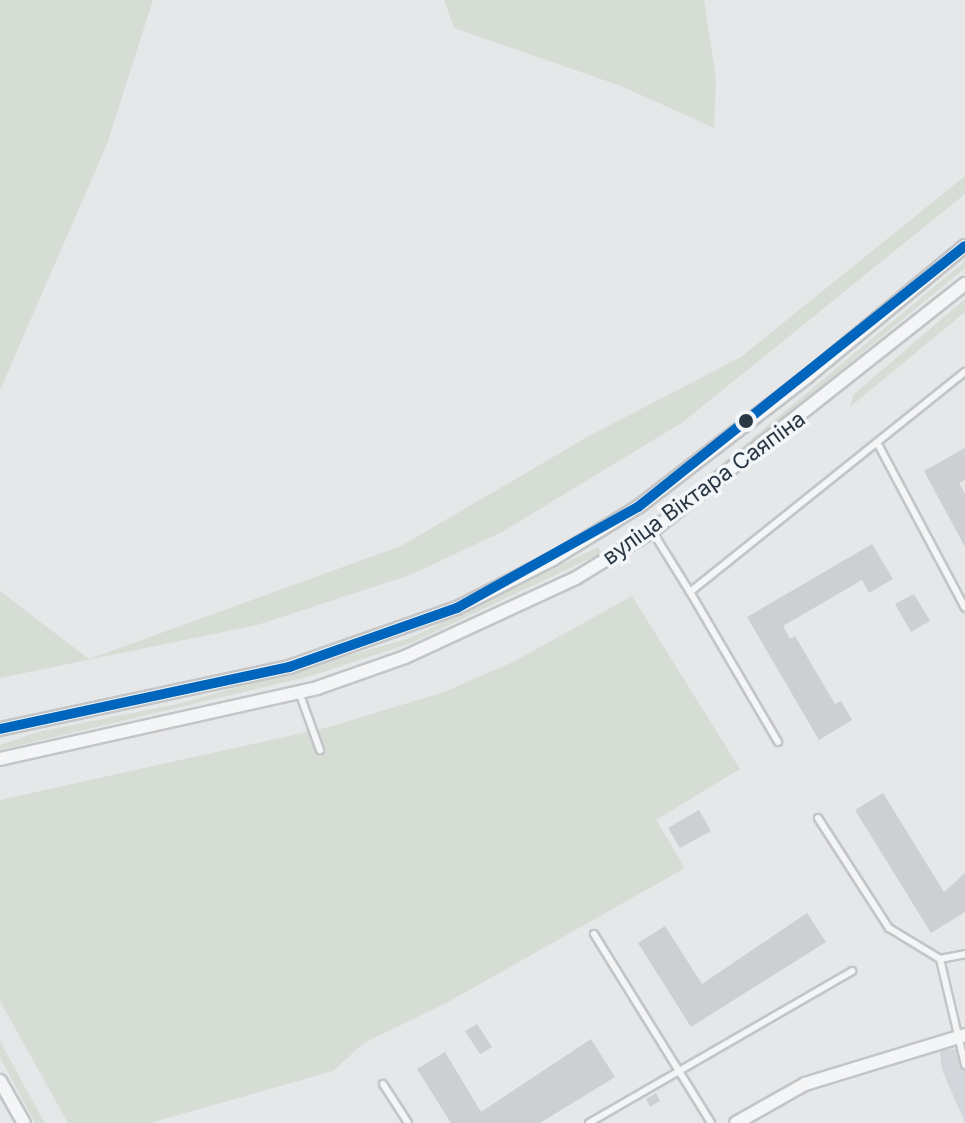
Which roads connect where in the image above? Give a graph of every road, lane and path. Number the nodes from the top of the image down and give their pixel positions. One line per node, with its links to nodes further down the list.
1 (965, 246): 5 (street, вуліца Віктара Саяпіна)
2 (965, 284): 6 (street, вуліца Віктара Саяпіна)
3 (965, 372): 4 (lane)
4 (879, 446): 7 (lane); 8 (lane)
5 (638, 507): 6 (street); 10 (street, вуліца Віктара Саяпіна)
6 (652, 531): 7 (lane); 9 (street, вуліца Віктара Саяпіна)
7 (690, 592): 11 (lane)
8 (965, 608)
9 (299, 692): 12 (lane); 13 (street, вуліца Віктара Саяпіна)
10 (0, 729)
11 (778, 742)
12 (320, 750)
13 (0, 759)
14 (818, 818): 17 (lane)
15 (594, 934): 21 (lane)
16 (965, 954): 17 (lane)
17 (940, 959): 19 (lane)
18 (852, 971): 21 (lane)
19 (962, 1035): 20 (lane); 28 (street)
20 (965, 1065)
21 (678, 1071): 26 (lane); 27 (lane)
22 (0, 1081): 24 (street)
23 (383, 1084): 25 (lane)
24 (24, 1123)
25 (408, 1123)
26 (589, 1123)
27 (711, 1123)
28 (736, 1123)

